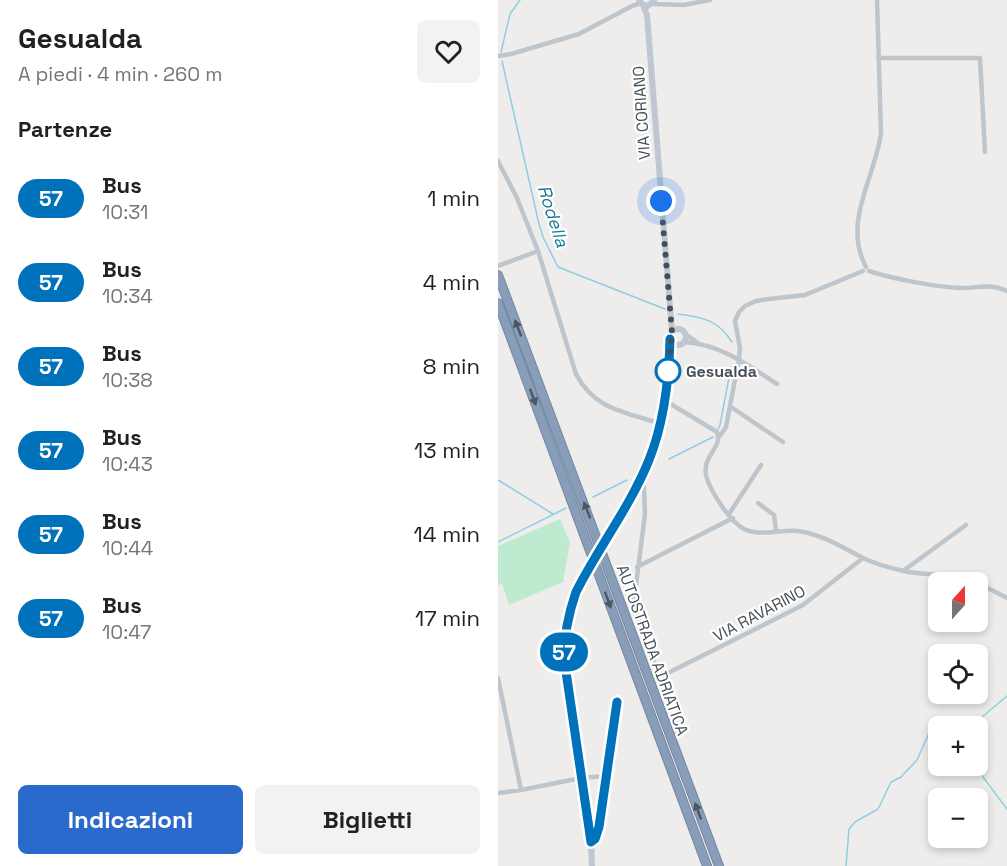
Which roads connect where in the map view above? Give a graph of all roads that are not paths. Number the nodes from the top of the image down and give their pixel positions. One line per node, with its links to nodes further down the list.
1 (659, 0): 5 (street)
2 (710, 0): 5 (street)
3 (877, 0): 7 (street)
4 (645, 3): 5 (street); 6 (street); 16 (main road, VIA CORIANO)
5 (668, 4)
6 (498, 56)
7 (878, 58): 8 (street); 12 (street)
8 (985, 152)
9 (498, 161): 10 (street)
10 (535, 252): 11 (street); 26 (street)
11 (498, 266)
12 (866, 270): 14 (street); 21 (street)
13 (498, 275): 50 (highway, AUTOSTRADA ADRIATICA, one-way to 13)
14 (1007, 291)
15 (498, 303): 49 (highway, AUTOSTRADA ADRIATICA, one-way to 49)
16 (670, 318): 17 (main road); 18 (main road, VIA CORIANO)
17 (682, 331): 18 (main road); 19 (main road); 20 (street)
18 (671, 335): 19 (main road); 22 (main road, VIA CORIANO)
19 (682, 343): 20 (street); 22 (main road, VIA CORIANO)
20 (698, 343): 21 (street)
21 (739, 359): 23 (street); 25 (street)
22 (669, 361): 24 (main road, VIA CORIANO)
23 (777, 384)
24 (664, 400): 26 (main road, VIA CORIANO); 27 (street)
25 (731, 407): 27 (street); 28 (street)
26 (659, 423): 44 (main road, VIA CORIANO, bridge)
27 (719, 437): 32 (street)
28 (783, 442)
29 (761, 465): 32 (street)
30 (644, 486): 36 (street)
31 (758, 503): 34 (street)
32 (731, 516): 34 (street); 36 (street)
33 (966, 525): 37 (street)
34 (776, 531): 35 (street)
35 (863, 558): 36 (street, VIA RAVARINO); 37 (street)
36 (637, 567)
37 (903, 571): 38 (street)
38 (928, 575)
39 (988, 588): 40 (street)
40 (1007, 598)
41 (498, 678): 45 (street)
42 (617, 702): 43 (street, VIA CORIANO)
43 (606, 776): 44 (street); 47 (street, VIA CORIANO)
44 (581, 778): 45 (street); 47 (main road, VIA CORIANO)
45 (521, 790): 46 (street)
46 (498, 792)
47 (591, 842): 48 (main road, VIA CORIANO)
48 (592, 866)
49 (707, 866)
50 (719, 866)

